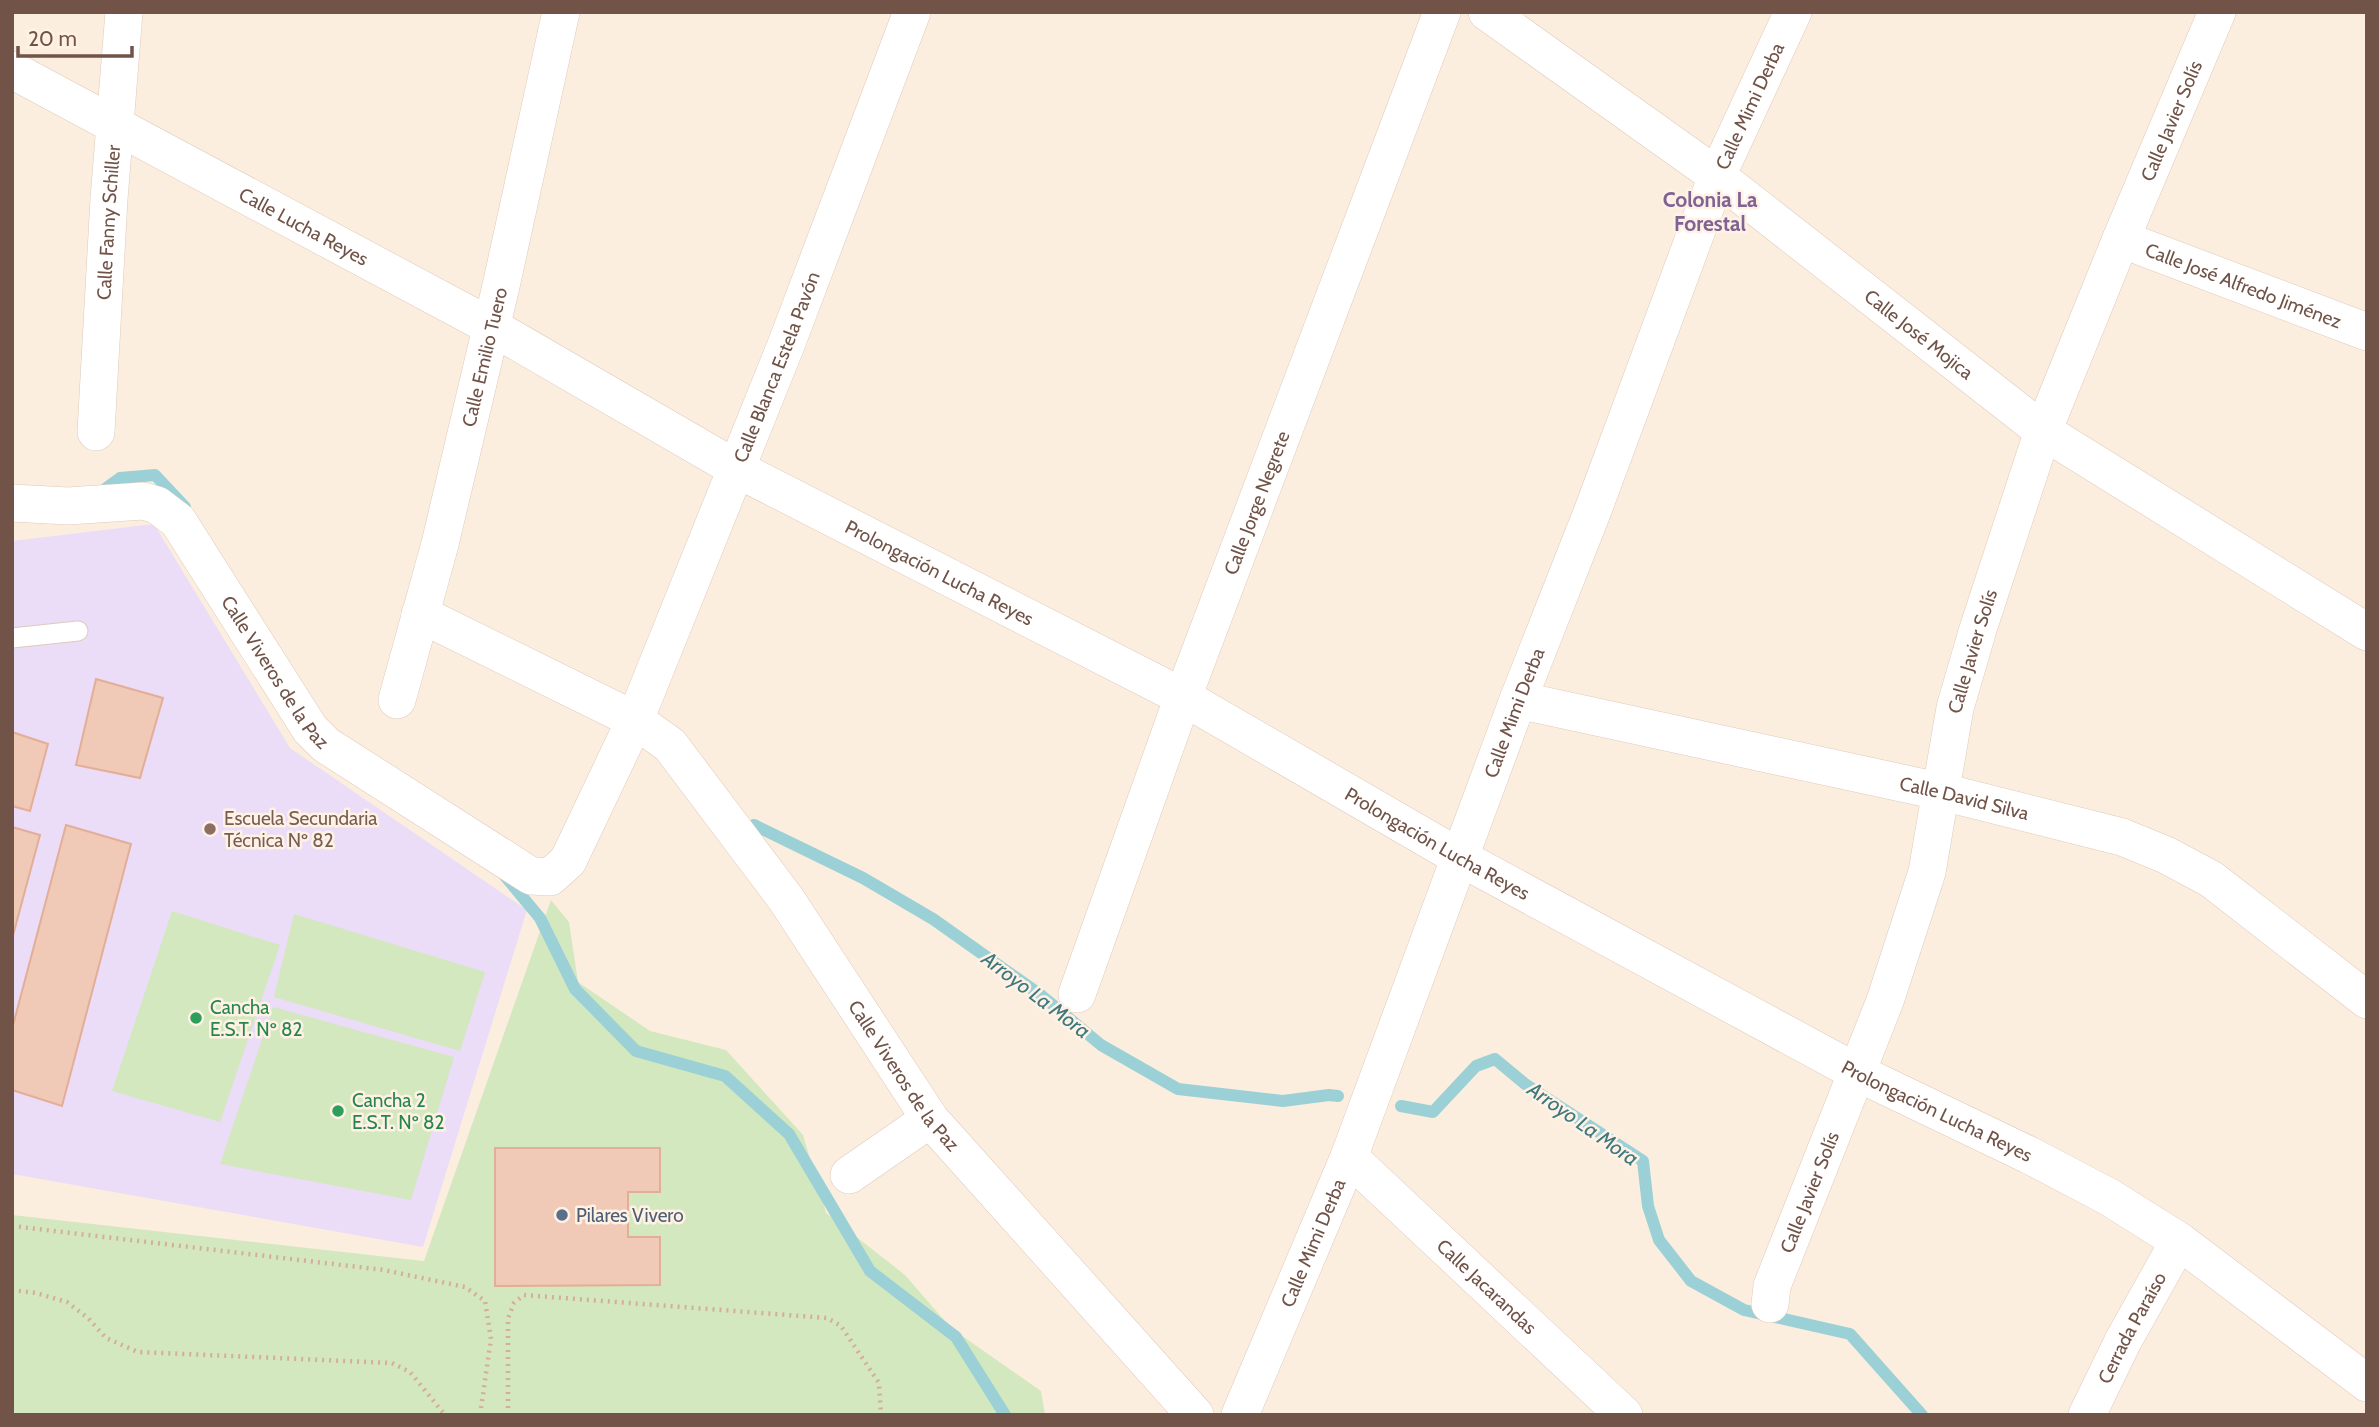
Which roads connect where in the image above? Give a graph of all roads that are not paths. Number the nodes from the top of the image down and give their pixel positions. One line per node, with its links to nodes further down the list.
1 (124, 12): 9 (street, Calle Fanny Schiller)
2 (561, 12): 12 (street, Calle Emilio Tuero)
3 (912, 12): 16 (street, Calle Blanca Estela Pavón)
4 (1442, 12): 22 (street, Calle Jorge Negrete)
5 (1487, 12): 10 (street, Calle José Mojica)
6 (1793, 12): 10 (street, Calle Mimi Derba)
7 (2217, 12): 11 (street, Calle Javier Solís)
8 (12, 70): 9 (street, Calle Lucha Reyes)
9 (115, 125): 12 (street, Calle Lucha Reyes); 15 (street, Calle Fanny Schiller)
10 (1717, 176): 14 (street, Calle José Mojica); 24 (street, Calle Mimi Derba)
11 (2121, 239): 13 (street, Calle José Alfredo Jiménez); 14 (street, Calle Javier Solís)
12 (492, 327): 16 (street, Prolongación Lucha Reyes); 18 (street, Calle Emilio Tuero)
13 (2367, 332)
14 (2043, 431): 20 (street, Calle José Mojica); 26 (street, Calle Javier Solís)
15 (96, 432)
16 (737, 470): 22 (street, Prolongación Lucha Reyes); 25 (street, Calle Blanca Estela Pavón)
17 (12, 503): 28 (street, Calle Viveros de la Paz)
18 (421, 614): 23 (street, Calle Emilio Tuero); 25 (street, Calle Viveros de la Paz)
19 (78, 631): 21 (lane)
20 (2367, 632)
21 (12, 638)
22 (1183, 697): 27 (street, Prolongación Lucha Reyes); 29 (street, Calle Jorge Negrete)
23 (397, 700)
24 (1518, 700): 26 (street, Calle David Silva); 27 (street, Calle Mimi Derba)
25 (635, 720): 28 (street, Calle Blanca Estela Pavón); 32 (street, Calle Viveros de la Paz)
26 (1942, 792): 30 (street, Calle David Silva); 31 (street, Calle Javier Solís)
27 (1459, 857): 31 (street, Prolongación Lucha Reyes); 33 (street, Calle Mimi Derba)
28 (550, 877)
29 (1077, 993)
30 (2367, 1000)
31 (1857, 1073): 35 (street, Prolongación Lucha Reyes); 36 (street, Calle Javier Solís)
32 (930, 1119): 34 (street); 38 (street, Calle Viveros de la Paz)
33 (1349, 1157): 39 (street, Calle Mimi Derba); 40 (street, Calle Jacarandas)
34 (849, 1175)
35 (2179, 1241): 37 (street, Prolongación Lucha Reyes); 41 (street, Cerrada Paraíso)
36 (1770, 1304)
37 (2367, 1383)
38 (1195, 1415)
39 (1240, 1415)
40 (1624, 1415)
41 (2087, 1415)

